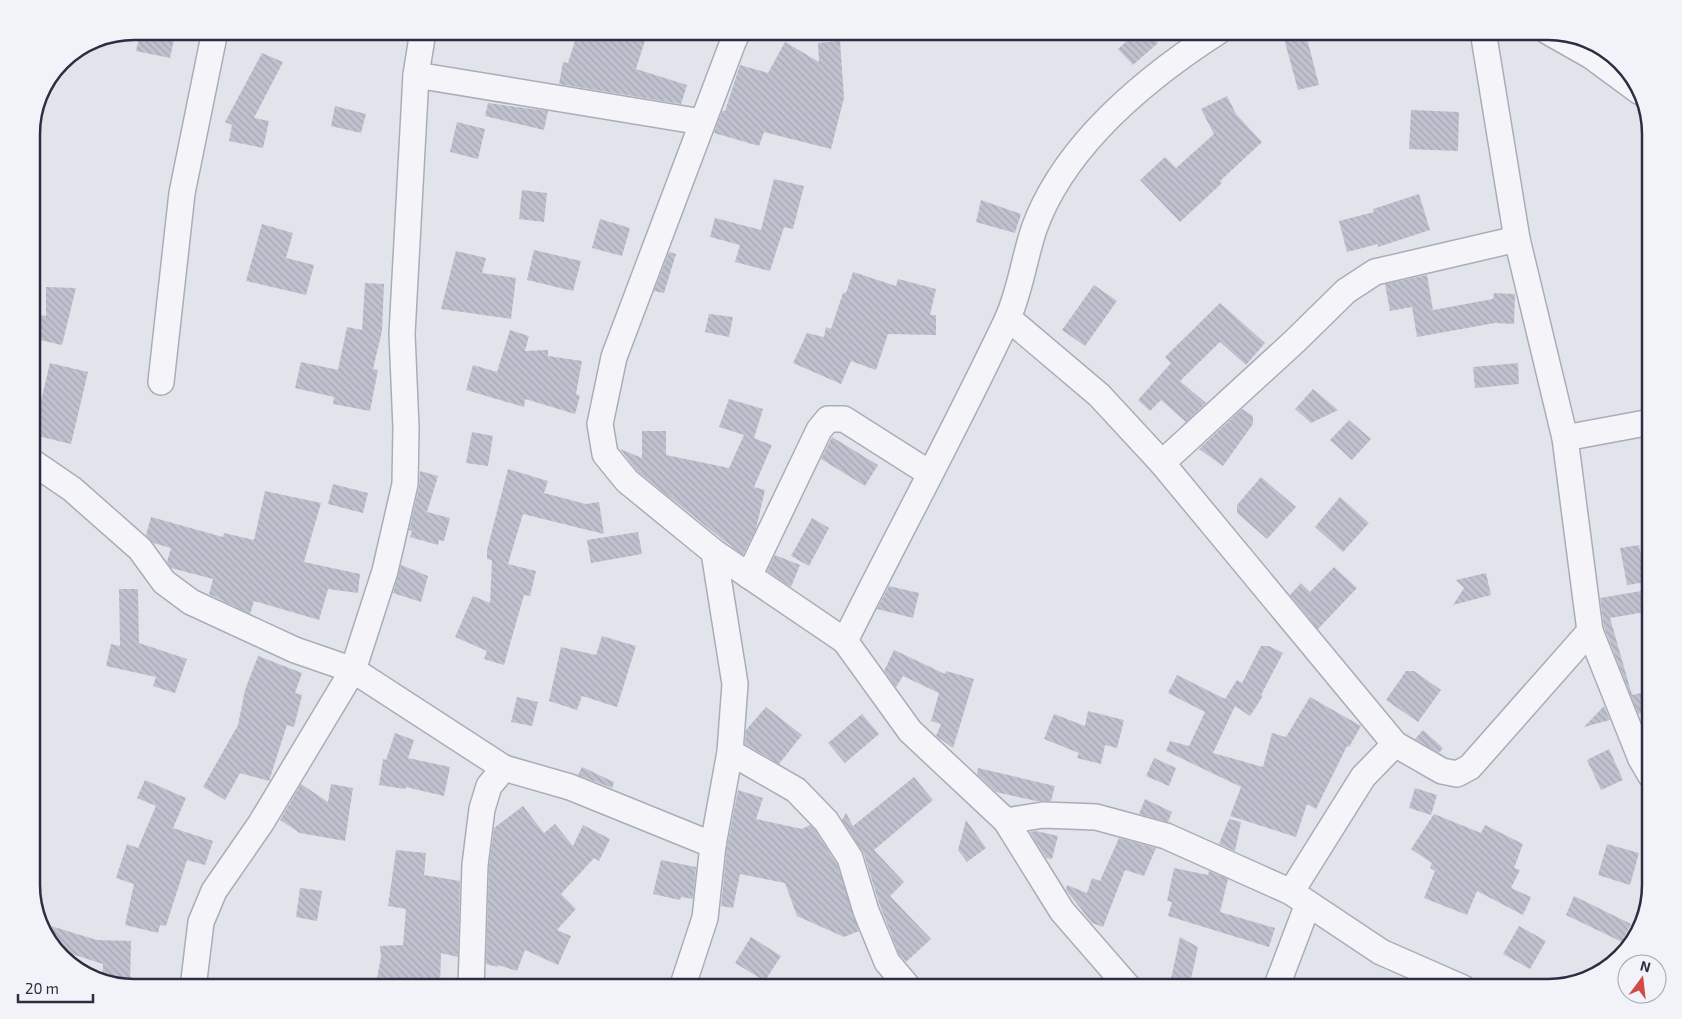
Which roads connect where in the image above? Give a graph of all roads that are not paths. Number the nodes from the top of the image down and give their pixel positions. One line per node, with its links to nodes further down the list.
1 (213, 40): 12 (street)
2 (421, 40): 7 (street)
3 (733, 40): 9 (street)
4 (1205, 40): 11 (street)
5 (1484, 40): 10 (street)
6 (1567, 42): 8 (street)
7 (416, 75): 9 (street); 22 (street)
8 (1626, 81)
9 (702, 122): 18 (street)
10 (1517, 239): 14 (street); 15 (street)
11 (1008, 318): 15 (street); 17 (street)
12 (161, 382)
13 (1642, 424): 14 (street)
14 (1565, 438): 20 (street)
15 (1162, 463): 23 (street)
16 (40, 467): 22 (street)
17 (929, 473): 19 (street); 21 (street)
18 (714, 552): 19 (street); 24 (street)
19 (749, 576): 21 (street)
20 (1590, 631): 23 (street); 25 (street)
21 (844, 640): 27 (street)
22 (353, 670): 26 (street); 30 (street)
23 (1395, 744): 29 (street)
24 (730, 752): 28 (street); 33 (street)
25 (1642, 761)
26 (504, 768): 28 (street); 31 (street)
27 (1006, 821): 29 (street); 34 (street)
28 (713, 845): 32 (street)
29 (1299, 898): 35 (street); 36 (street)
30 (194, 979)
31 (471, 979)
32 (685, 979)
33 (901, 979)
34 (1121, 979)
35 (1278, 979)
36 (1442, 979)

